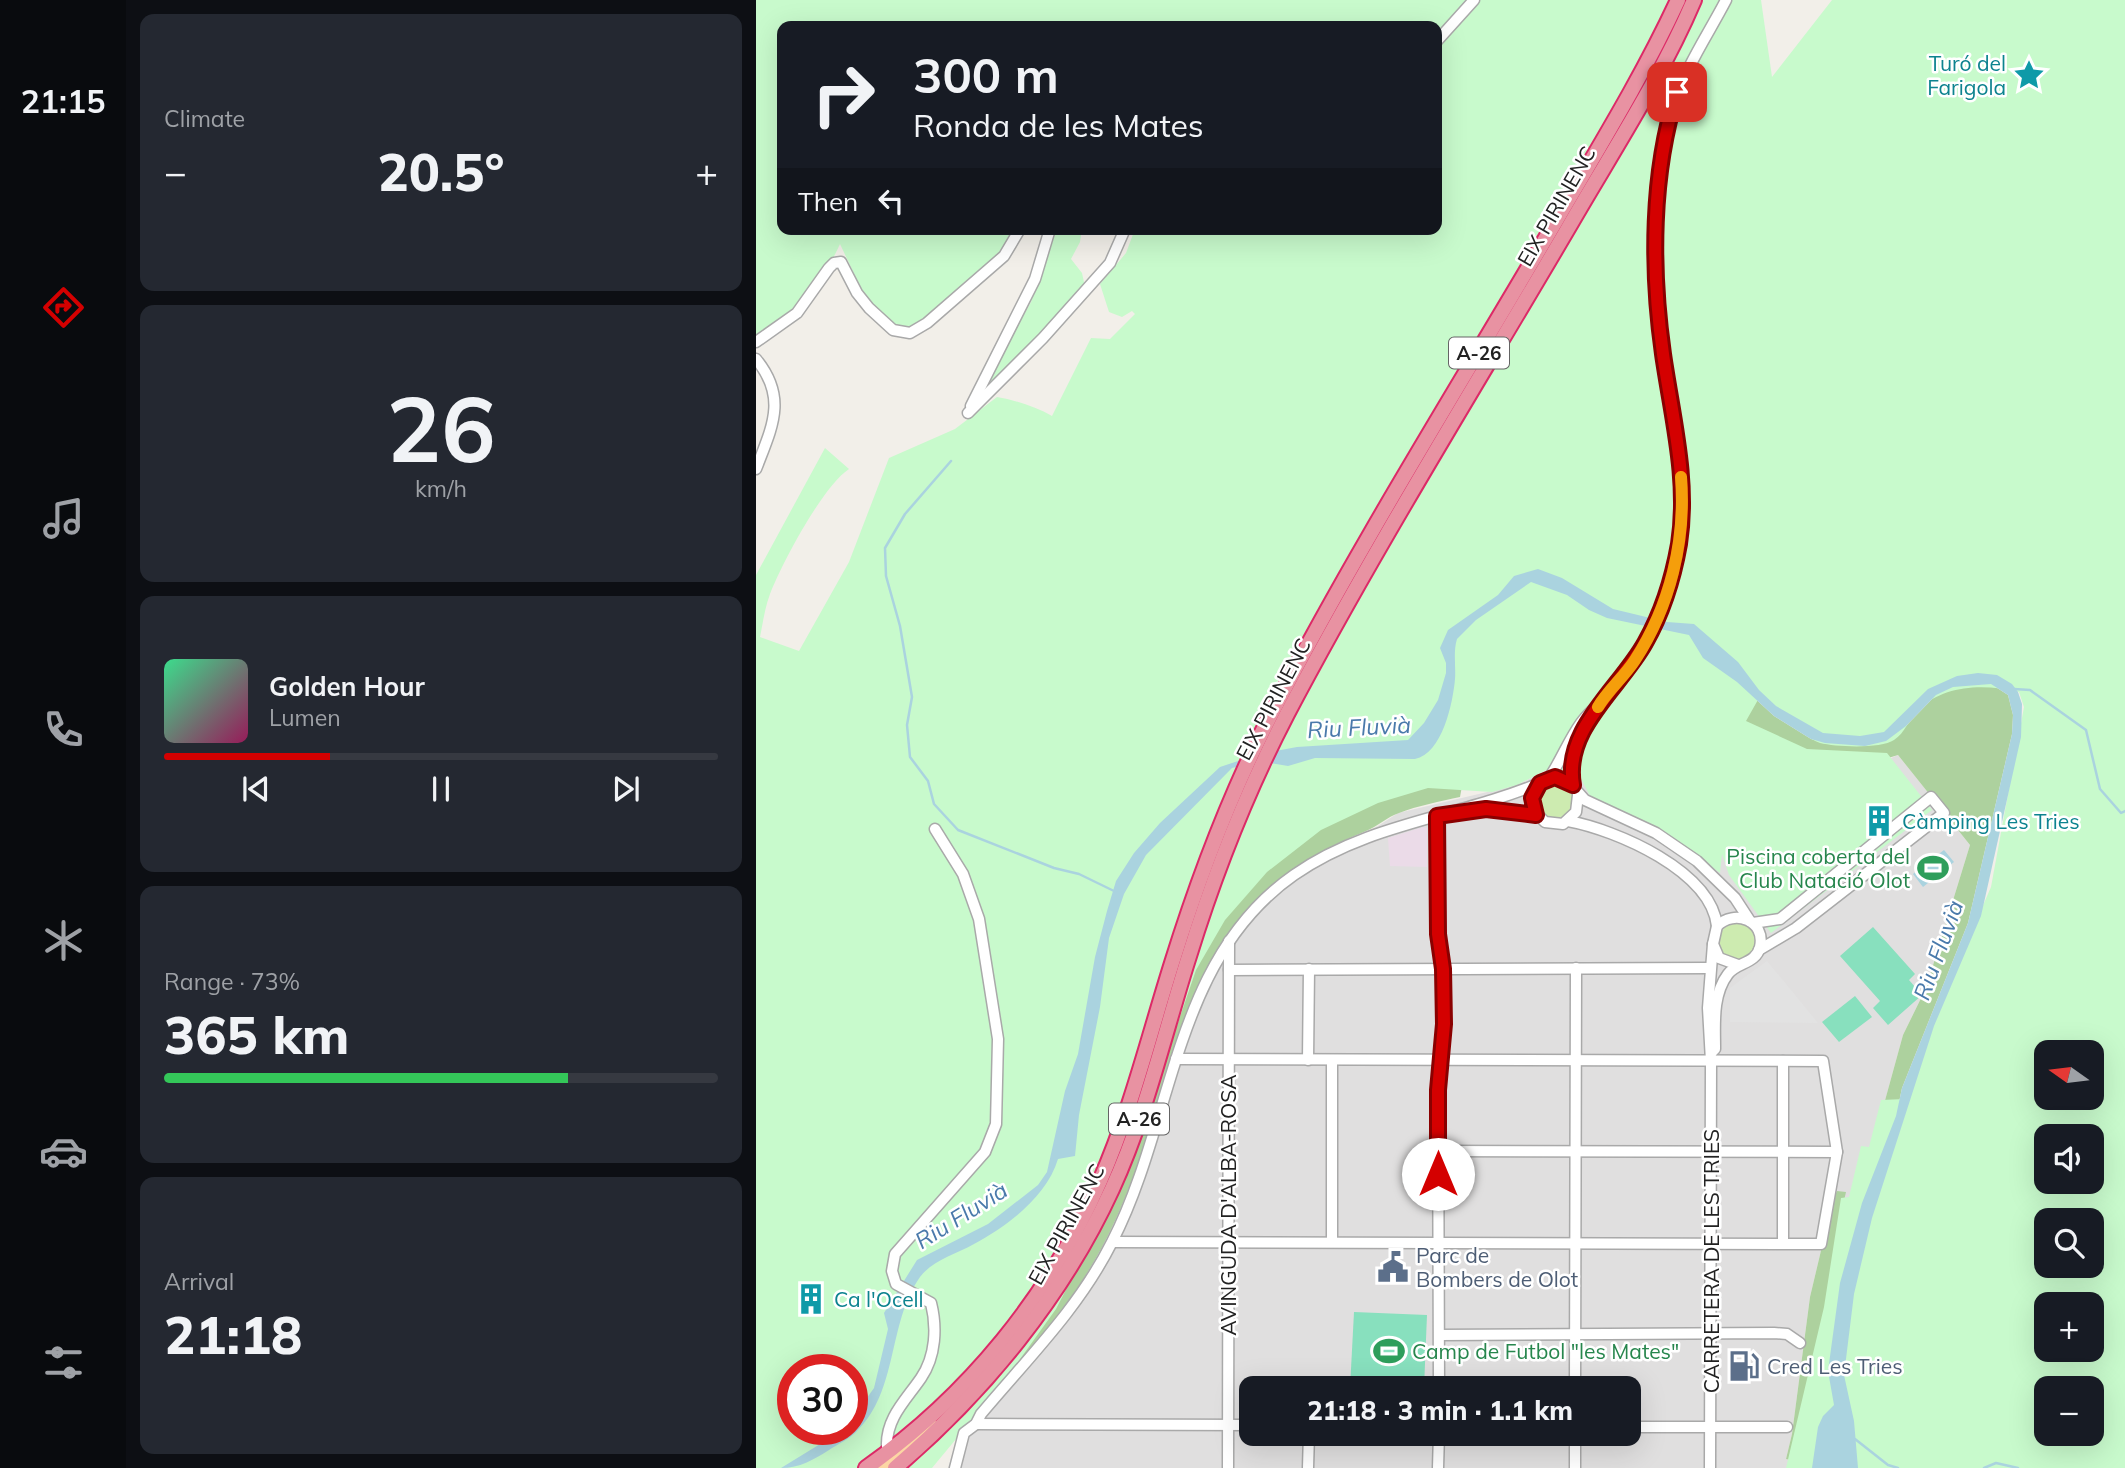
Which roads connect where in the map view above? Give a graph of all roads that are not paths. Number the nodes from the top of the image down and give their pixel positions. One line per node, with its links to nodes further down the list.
1 (1474, 0): 5 (street)
2 (1678, 0): 58 (highway, EIX PIRINENC / A-26)
3 (1693, 0): 58 (highway, EIX PIRINENC / A-26)
4 (1726, 0): 12 (street)
5 (1442, 35)
6 (1016, 235): 9 (street)
7 (1047, 235): 8 (street)
8 (1122, 235)
9 (756, 342)
10 (756, 359): 11 (street)
11 (756, 468)
12 (1600, 703): 13 (street); 14 (street)
13 (1544, 780): 14 (street); 16 (street); 17 (street)
14 (1573, 785): 15 (street)
15 (1578, 795): 19 (street); 21 (street)
16 (1464, 810): 17 (street); 18 (street)
17 (1536, 815): 19 (street)
18 (1437, 816): 23 (street); 30 (street)
19 (1568, 821): 22 (street)
20 (935, 829): 65 (street)
21 (1752, 922): 22 (street); 25 (street); 25 (street)
22 (1717, 926): 24 (street)
23 (1229, 941): 31 (street, AVINGUDA D'ALBA-ROSA); 33 (street)
24 (1713, 944): 26 (street); 28 (street, CARRETERA DE LES TRIES)
25 (1759, 950): 26 (street)
26 (1738, 965): 32 (street, CARRETERA DE LES TRIES)
27 (1576, 968): 28 (street); 30 (street); 38 (street)
28 (1709, 968): 32 (street, CARRETERA DE LES TRIES)
29 (1308, 969): 30 (street); 31 (street); 35 (street)
30 (1443, 969): 37 (street)
31 (1229, 970): 34 (street, AVINGUDA D'ALBA-ROSA)
32 (1711, 1057): 38 (street); 39 (street); 42 (street, CARRETERA DE LES TRIES)
33 (1176, 1059): 34 (street); 47 (street)
34 (1228, 1059): 35 (street); 48 (street, AVINGUDA D'ALBA-ROSA)
35 (1308, 1060): 36 (street)
36 (1332, 1060): 37 (street); 49 (street)
37 (1441, 1060): 38 (street); 40 (street)
38 (1576, 1061): 41 (street)
39 (1783, 1061): 43 (street); 44 (street)
40 (1438, 1151): 41 (street); 50 (street)
41 (1576, 1151): 42 (street); 45 (street)
42 (1711, 1152): 43 (street); 46 (street, CARRETERA DE LES TRIES)
43 (1784, 1152): 44 (street); 51 (street)
44 (1837, 1152): 51 (street)
45 (1576, 1241): 46 (street); 50 (street); 52 (street)
46 (1711, 1241): 51 (street); 53 (street, CARRETERA DE LES TRIES)
47 (1113, 1242): 48 (street); 59 (street)
48 (1227, 1242): 49 (street); 60 (street, AVINGUDA D'ALBA-ROSA)
49 (1332, 1242): 50 (street)
50 (1438, 1242): 54 (street)
51 (1783, 1243)
52 (1575, 1334): 53 (street); 54 (street); 57 (street)
53 (1711, 1334): 55 (street); 63 (street, CARRETERA DE LES TRIES)
54 (1440, 1335): 56 (street)
55 (1800, 1343)
56 (1439, 1376)
57 (1575, 1376)
58 (970, 1387): 69 (highway); 70 (main road, EIX PIRINENC / A-26); 71 (highway)
59 (975, 1424): 60 (street); 72 (street)
60 (1228, 1425): 61 (street); 73 (street, AVINGUDA D'ALBA-ROSA)
61 (1239, 1425)
62 (1641, 1427): 63 (street)
63 (1710, 1427): 64 (street); 77 (street, CARRETERA DE LES TRIES)
64 (1787, 1427)
65 (887, 1446)
66 (1309, 1446): 74 (street)
67 (1439, 1446): 75 (street)
68 (1575, 1446): 76 (street)
69 (866, 1468)
70 (880, 1468)
71 (895, 1468)
72 (955, 1468)
73 (1228, 1468)
74 (1308, 1468)
75 (1438, 1468)
76 (1575, 1468)
77 (1710, 1468)

